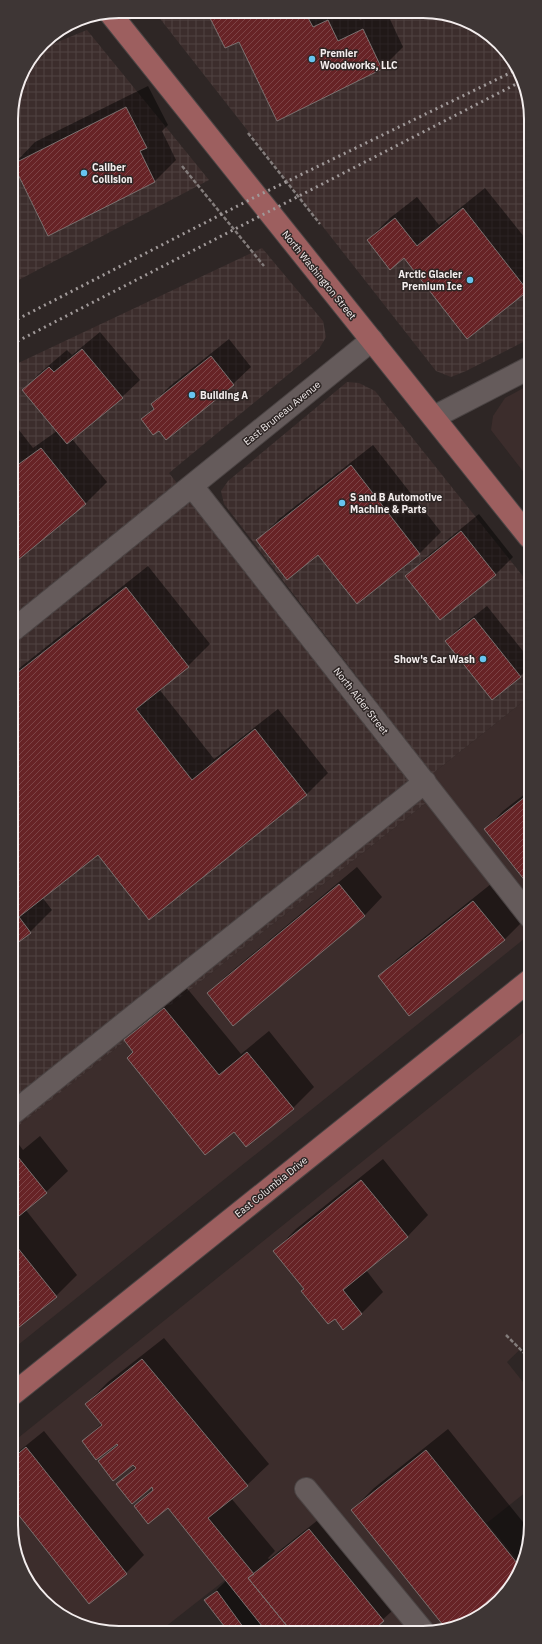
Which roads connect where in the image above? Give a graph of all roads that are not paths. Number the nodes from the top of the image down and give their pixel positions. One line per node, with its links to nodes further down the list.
1 (114, 18): 2 (main road, North Washington Street)
2 (372, 340): 4 (main road, North Washington Street); 5 (street, East Bruneau Avenue)
3 (524, 371): 4 (street)
4 (434, 418): 6 (main road, North Washington Street)
5 (192, 486): 7 (street, East Bruneau Avenue); 8 (street, North Alder Street)
6 (524, 530)
7 (18, 626)
8 (425, 782): 9 (street, North Alder Street); 11 (street)
9 (524, 909)
10 (524, 985): 12 (main road, East Columbia Drive)
11 (18, 1109)
12 (18, 1390)
13 (306, 1489): 14 (street)
14 (419, 1626)

